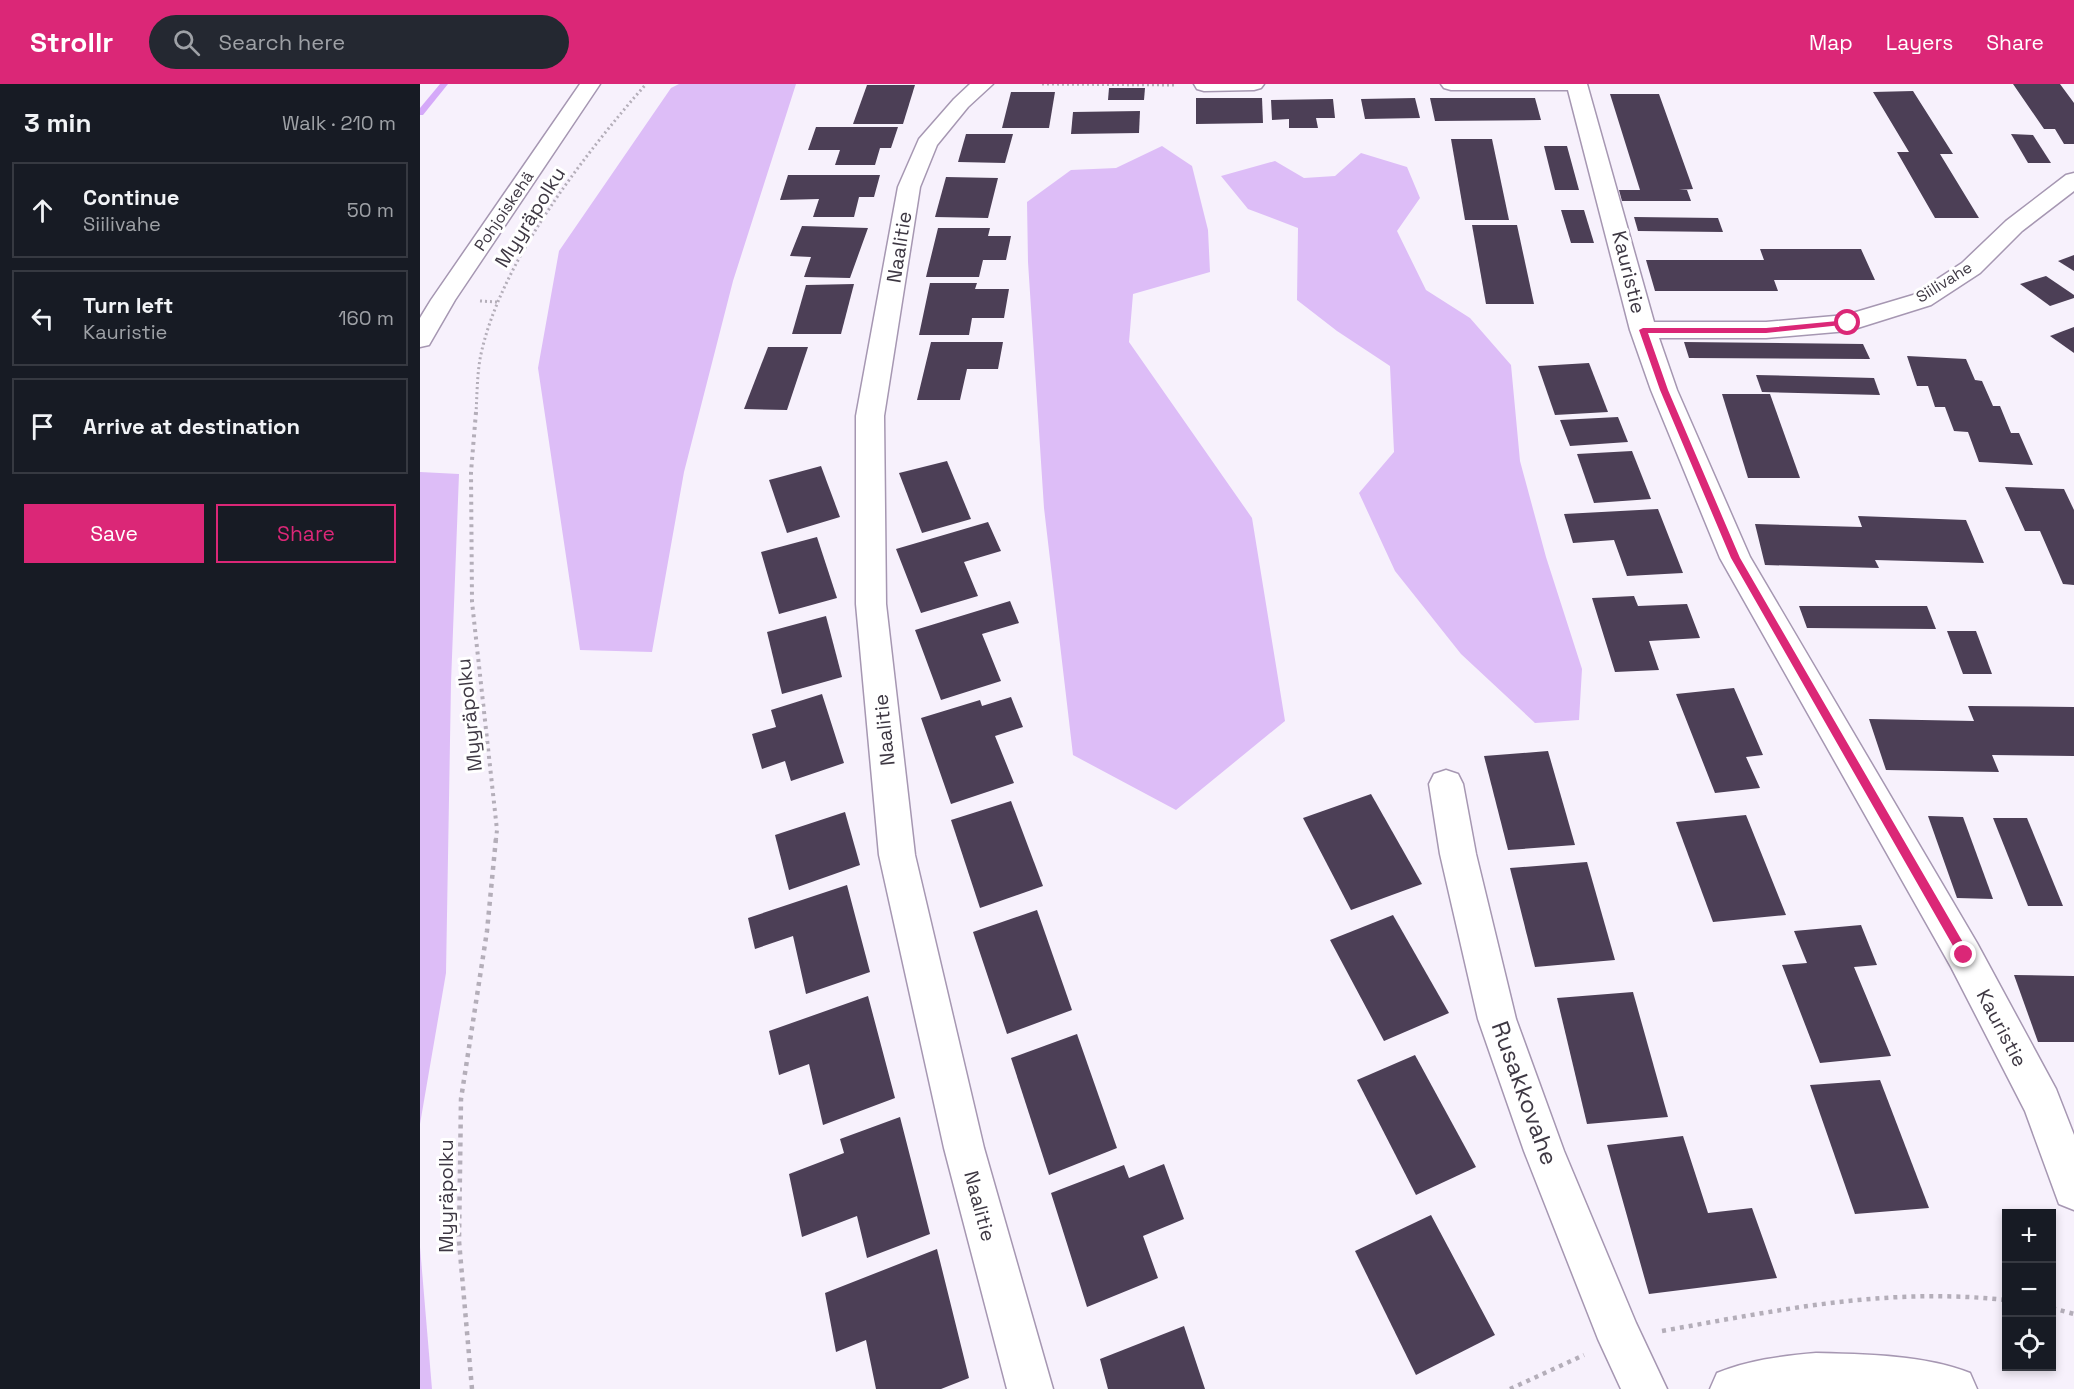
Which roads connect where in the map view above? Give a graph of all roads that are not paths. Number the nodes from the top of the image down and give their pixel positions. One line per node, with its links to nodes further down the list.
1 (590, 84): 9 (street, Pohjoiskehä)
2 (983, 84): 12 (street, Naalitie)
3 (1204, 84): 4 (street)
4 (1254, 84)
5 (1451, 84): 6 (street)
6 (1577, 84): 8 (street, Kauristie)
7 (2074, 180): 8 (street, Siilivahe)
8 (1643, 330): 11 (street, Kauristie)
9 (420, 339)
10 (1446, 784): 13 (street, Rusakkovahe)
11 (2074, 1189)
12 (1030, 1389)
13 (1644, 1389)
14 (1733, 1389): 15 (street)
15 (1954, 1389)

